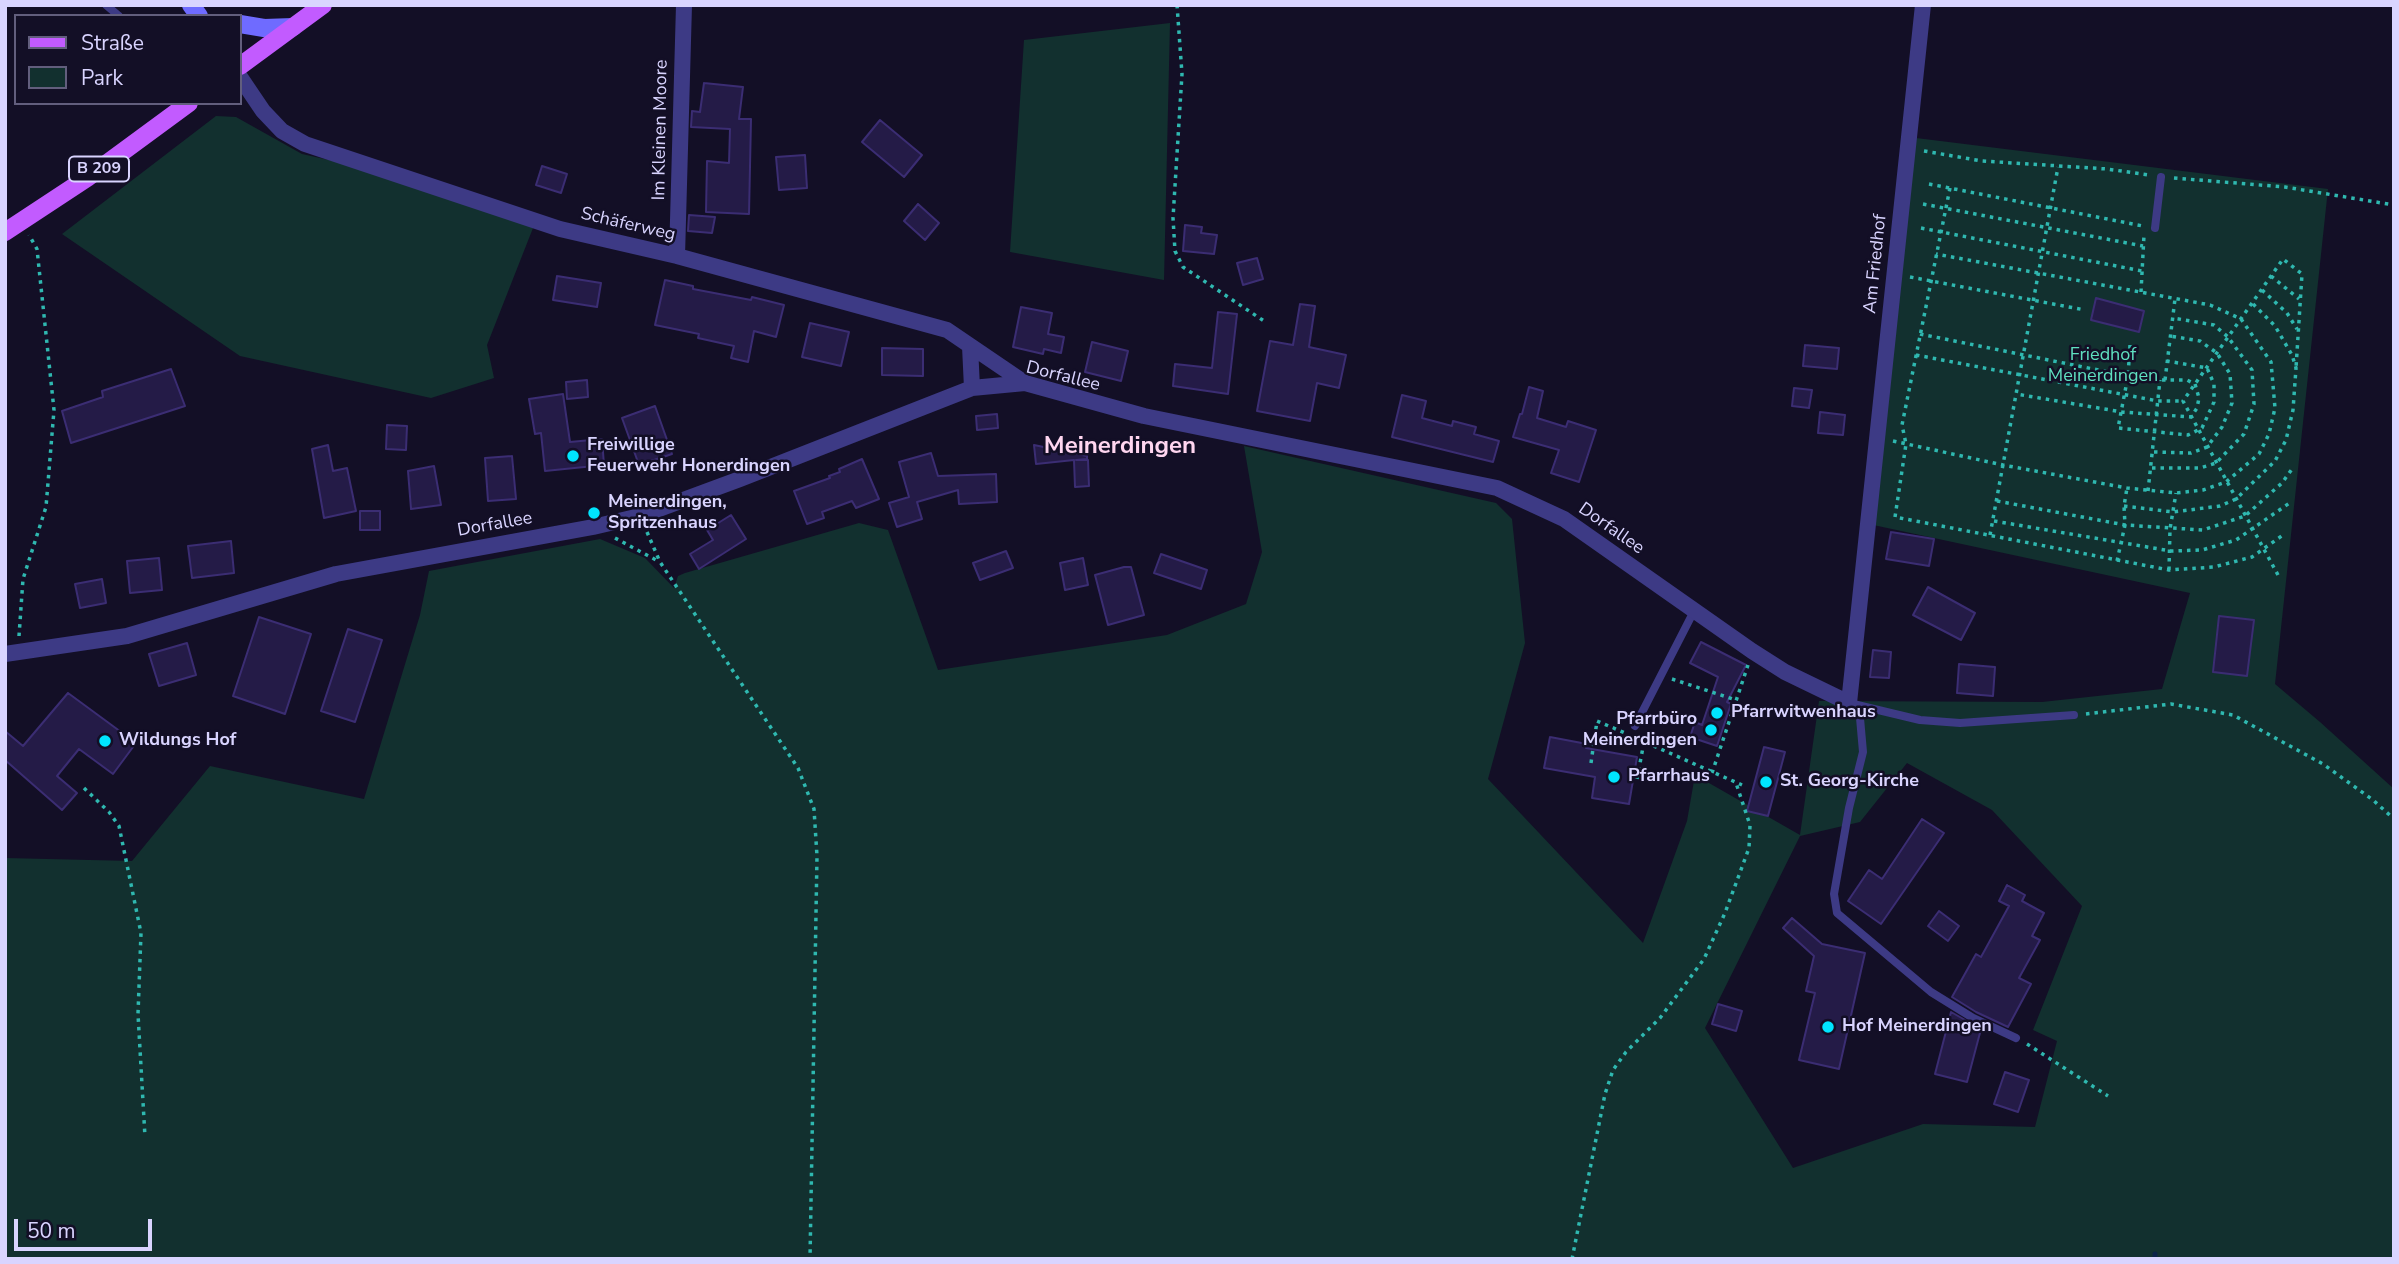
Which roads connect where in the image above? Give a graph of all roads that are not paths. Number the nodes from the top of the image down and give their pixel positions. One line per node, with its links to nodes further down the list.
1 (323, 5): 5 (main road)
2 (684, 5): 12 (street, Im Kleinen Moore)
3 (1923, 5): 18 (street, Am Friedhof)
4 (242, 24): 5 (street)
5 (293, 27): 6 (main road)
6 (242, 65)
7 (242, 79): 12 (street, Schäferweg)
8 (186, 105): 11 (main road, B 209)
9 (2161, 177): 10 (lane)
10 (2155, 228)
11 (5, 232)
12 (677, 256): 13 (street, Schäferweg)
13 (970, 346): 14 (street, Schäferweg); 15 (street)
14 (1025, 383): 15 (street, Dorfallee); 16 (street, Dorfallee)
15 (972, 388): 17 (street, Dorfallee)
16 (1694, 611): 18 (street, Dorfallee); 20 (lane)
17 (11, 653)
18 (1849, 703): 19 (lane); 21 (lane)
19 (2074, 715)
20 (1635, 726)
21 (2016, 1038)

